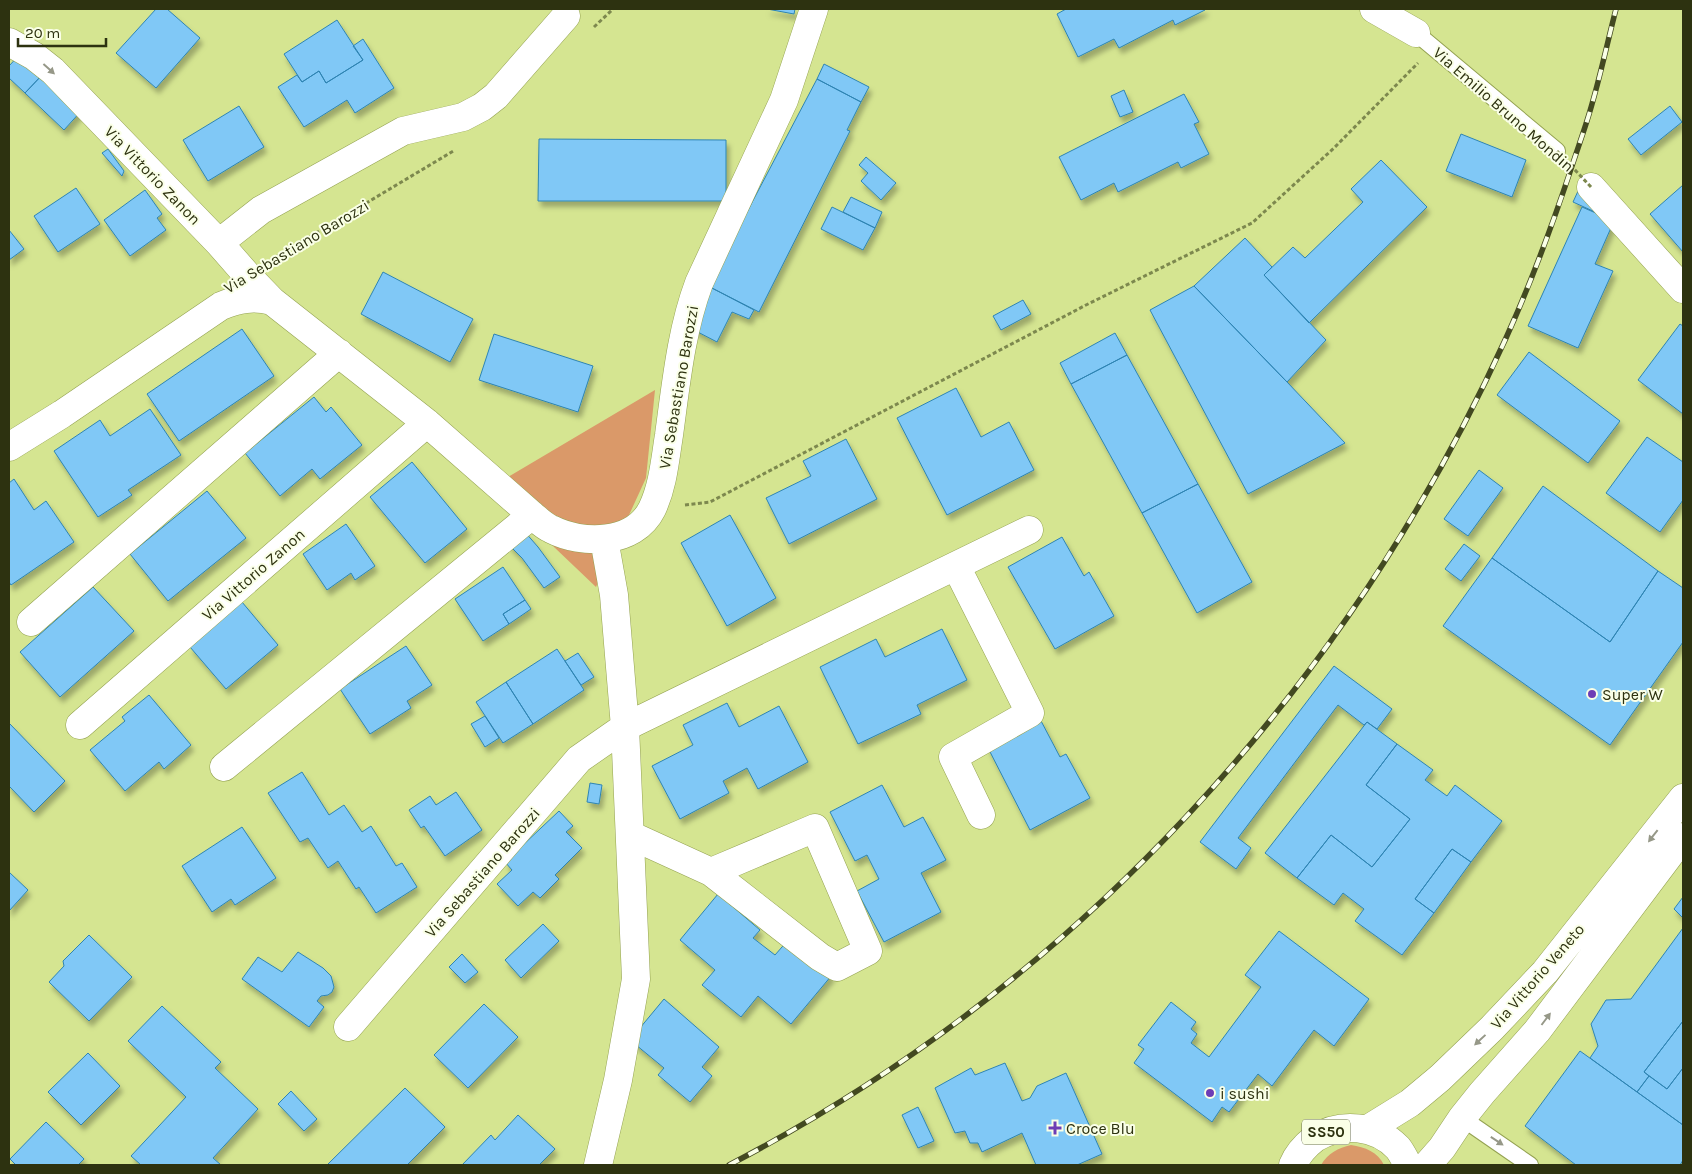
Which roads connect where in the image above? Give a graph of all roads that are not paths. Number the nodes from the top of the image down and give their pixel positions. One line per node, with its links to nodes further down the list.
1 (814, 9): 16 (street, Via Sebastiano Barozzi)
2 (1374, 9): 4 (street, Via Emilio Bruno Mondin)
3 (566, 16): 8 (street)
4 (1425, 40): 6 (lane, Via Emilio Bruno Mondin)
5 (9, 42): 8 (street, Via Vittorio Zanon, one-way to 8)
6 (1557, 150)
7 (1591, 187): 9 (street)
8 (219, 243): 10 (street, Via Vittorio Zanon)
9 (1683, 289)
10 (272, 301): 11 (street, Via Vittorio Zanon); 13 (street)
11 (339, 353): 12 (street, Via Vittorio Zanon); 18 (street)
12 (427, 423): 14 (street, Via Vittorio Zanon); 19 (street, Via Vittorio Zanon)
13 (9, 447)
14 (532, 516): 16 (street, Via Vittorio Zanon); 21 (street)
15 (1029, 530): 17 (street, Via Sebastiano Barozzi)
16 (604, 539): 20 (street)
17 (956, 566): 20 (street, Via Sebastiano Barozzi); 23 (street)
18 (31, 622)
19 (80, 725)
20 (625, 727): 24 (street); 27 (street, Via Sebastiano Barozzi)
21 (224, 767)
22 (1683, 798): 29 (street, Via Vittorio Veneto, one-way to 29)
23 (981, 815)
24 (630, 835): 26 (street); 31 (street)
25 (1683, 836): 28 (street, Via Vittorio Veneto, one-way to 25)
26 (711, 872): 26 (street)
27 (348, 1027)
28 (1462, 1118): 33 (street, Via Vittorio Veneto); 34 (lane, one-way to 34)
29 (1368, 1129): 30 (street, SS50); 32 (street, SS50)
30 (1289, 1163)
31 (598, 1165)
32 (1408, 1165)
33 (1427, 1165)
34 (1530, 1165)

